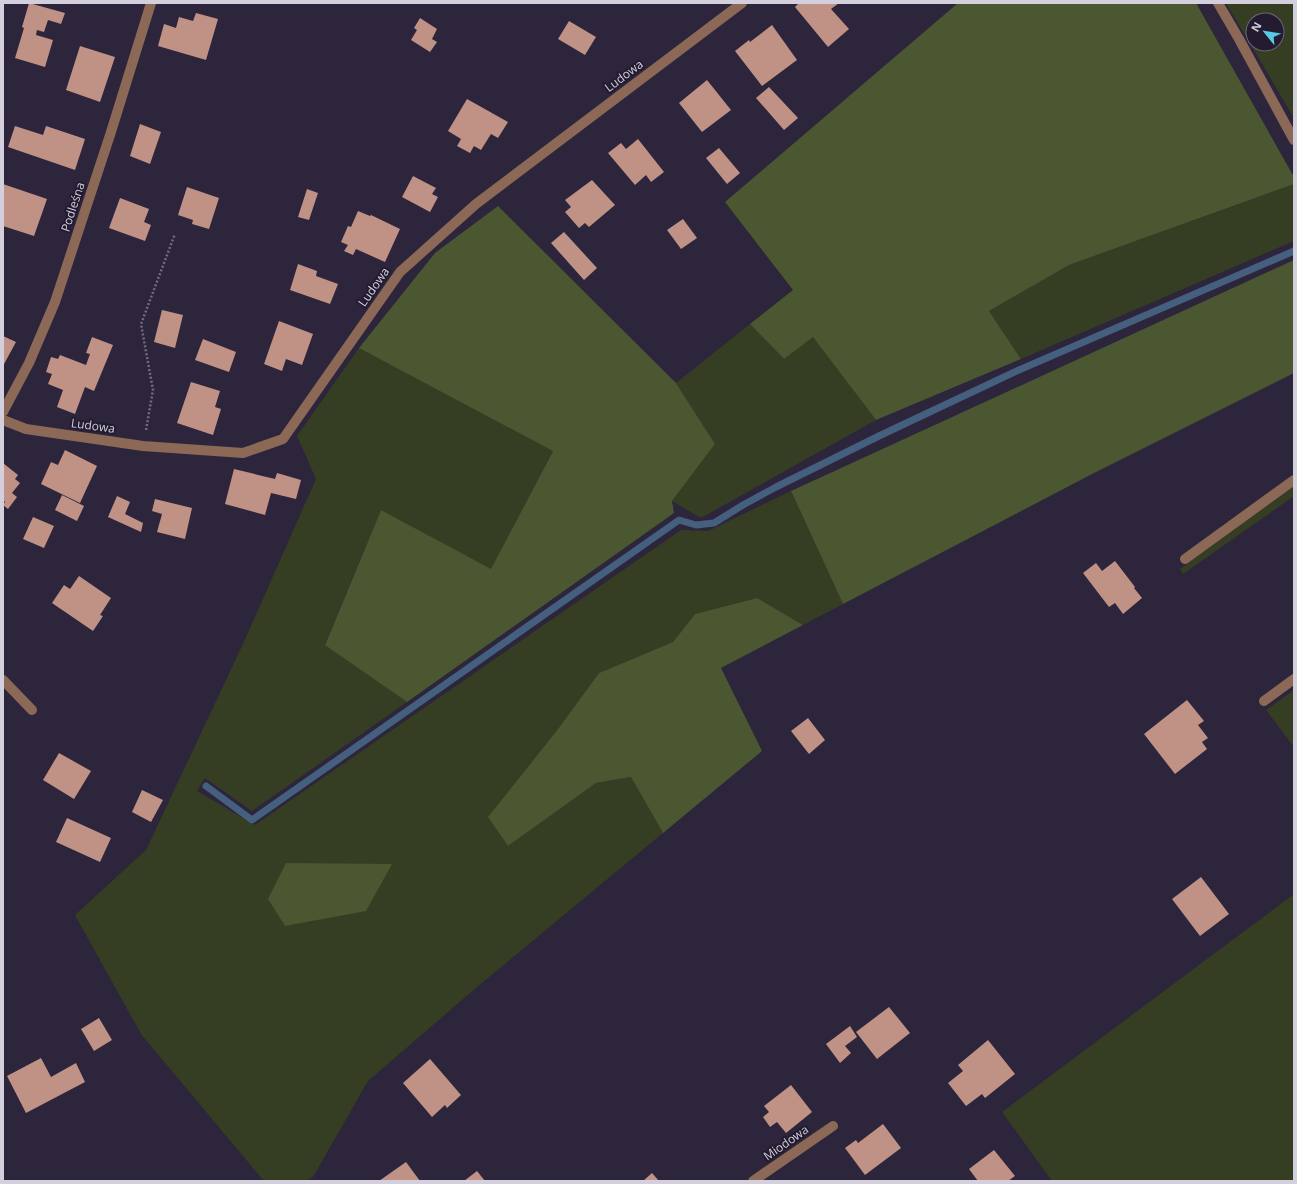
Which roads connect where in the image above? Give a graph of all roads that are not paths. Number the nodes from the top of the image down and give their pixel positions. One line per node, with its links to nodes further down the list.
1 (151, 3): 5 (street, Podleśna)
2 (742, 3): 6 (street, Ludowa)
3 (1218, 3): 4 (street)
4 (1294, 140)
5 (3, 412)
6 (3, 420)
7 (1294, 480): 8 (street)
8 (1185, 559)
9 (1294, 679): 11 (street)
10 (3, 680): 12 (street)
11 (1264, 701)
12 (32, 710)
13 (832, 1126): 14 (street, Miodowa)
14 (753, 1181)

